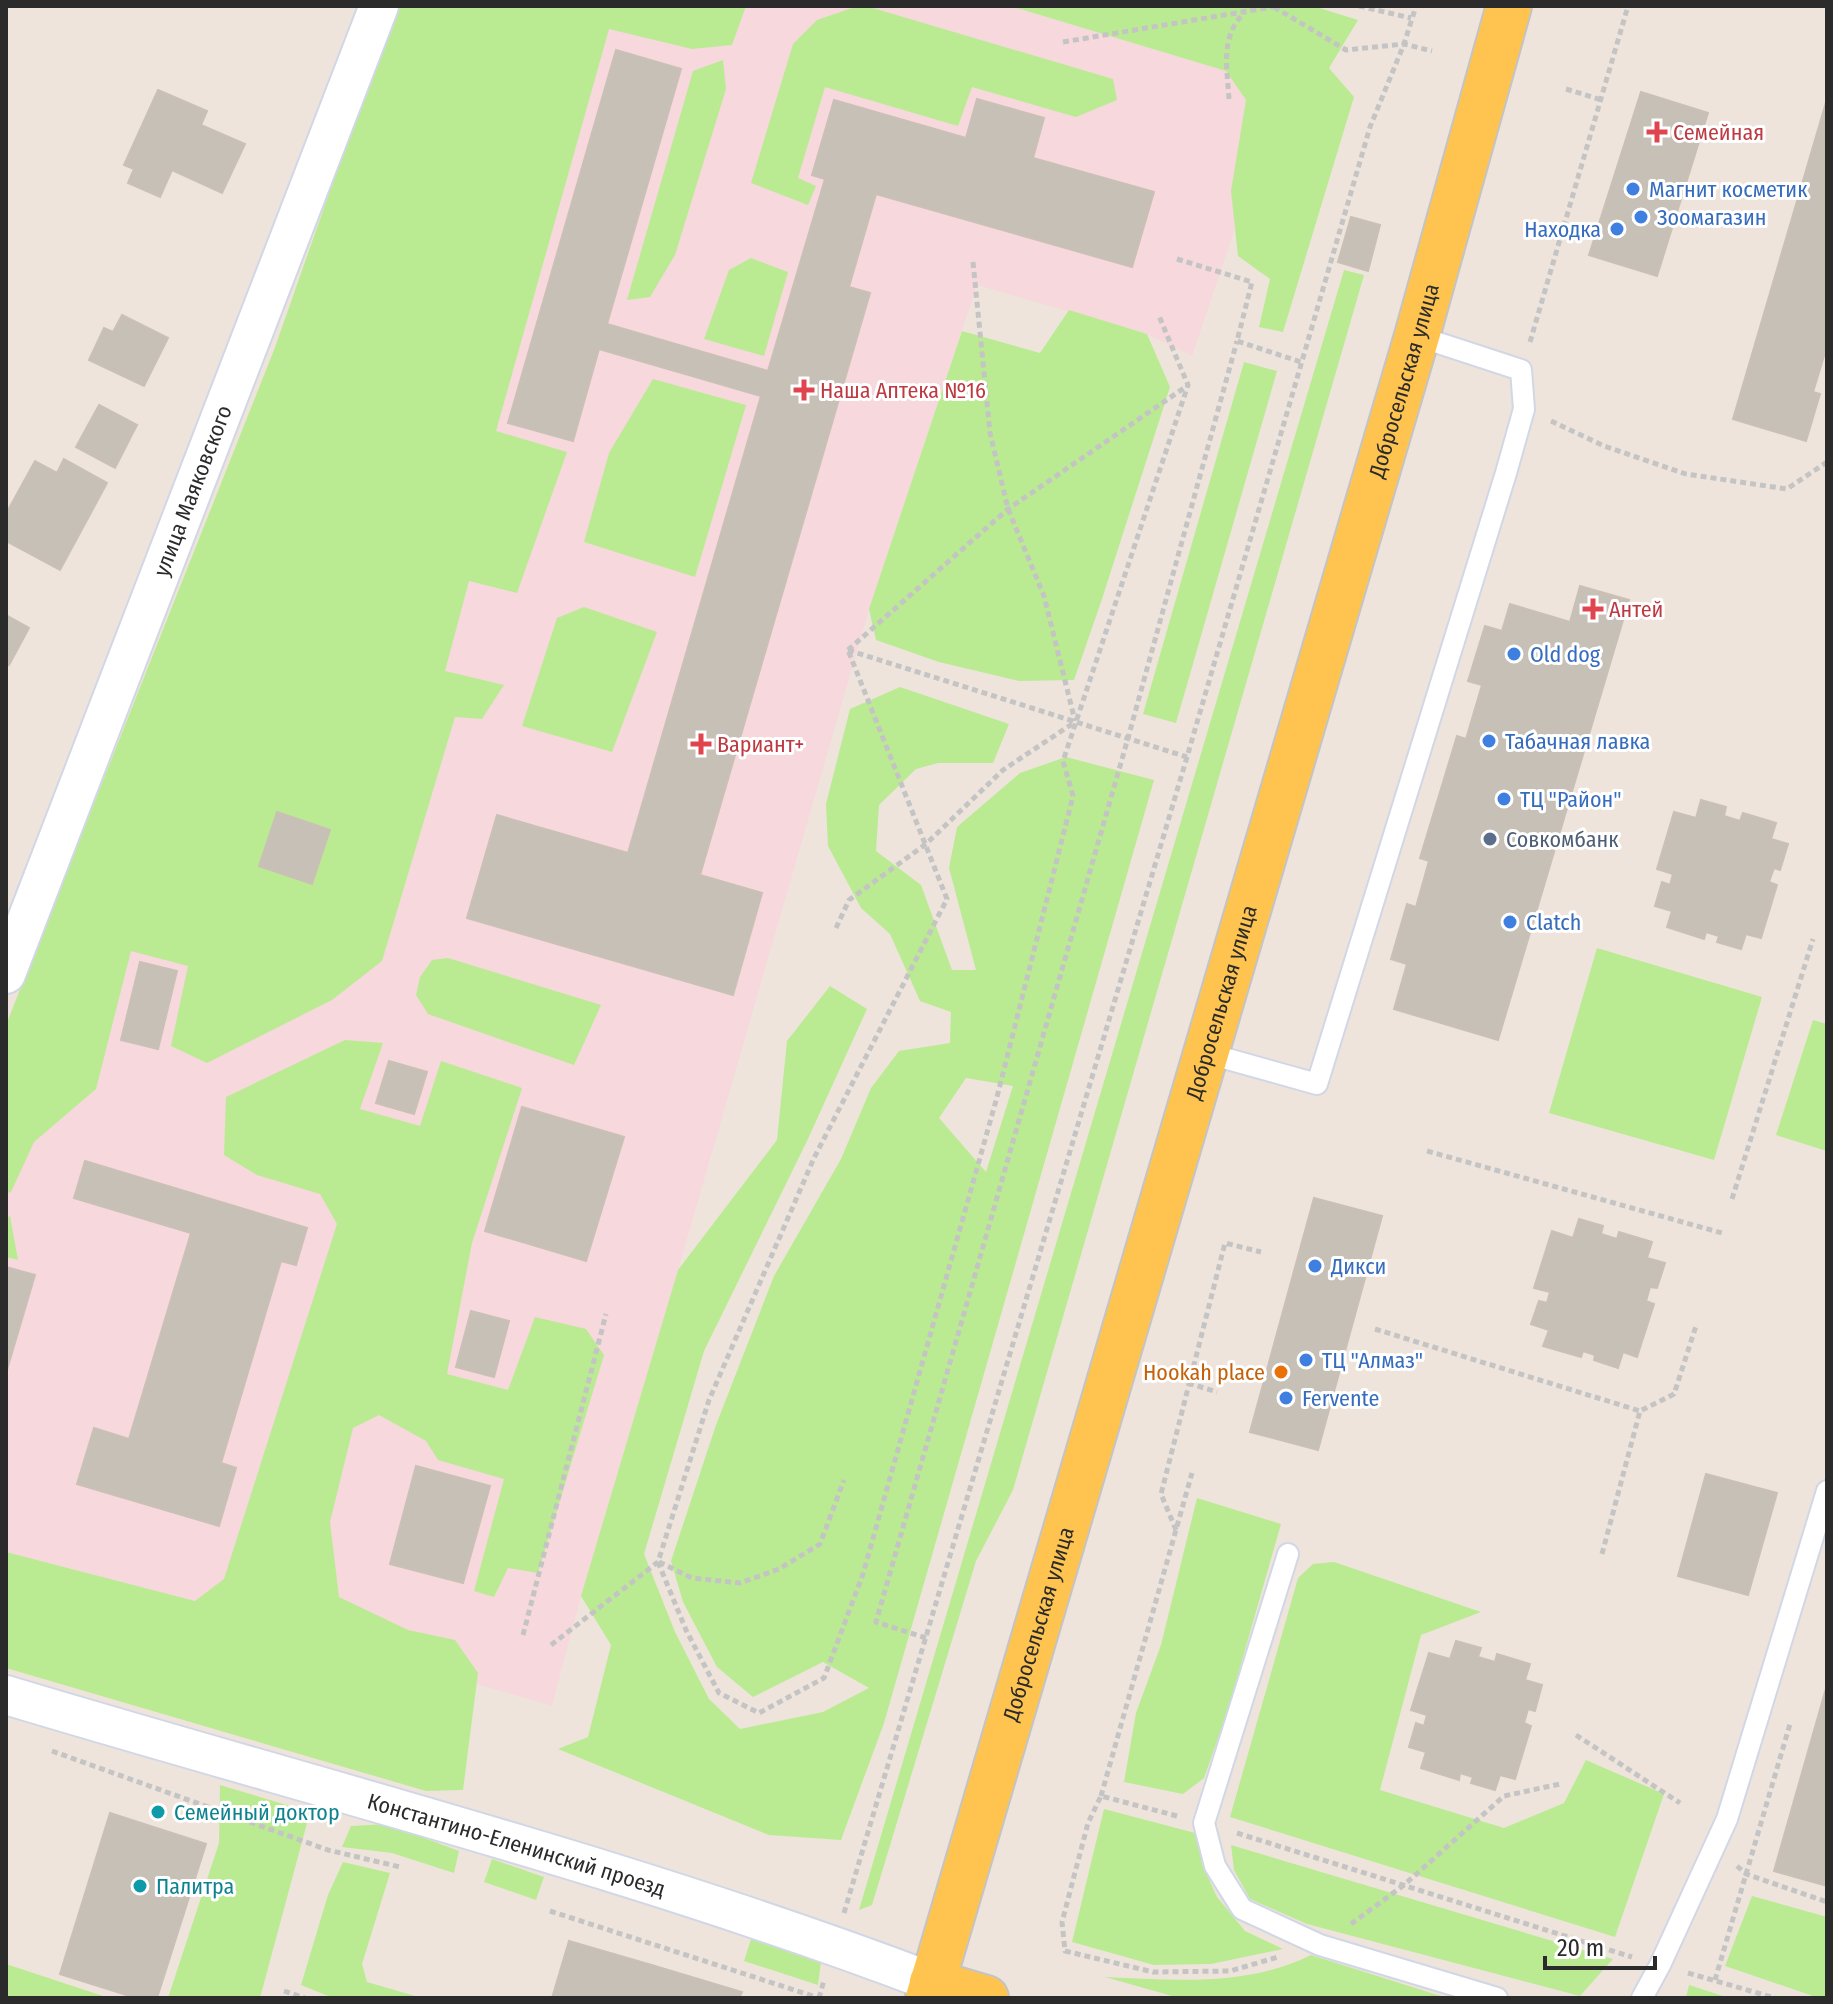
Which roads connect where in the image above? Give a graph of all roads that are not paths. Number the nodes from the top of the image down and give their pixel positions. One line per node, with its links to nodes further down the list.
1 (379, 6): 4 (street, улица Маяковского)
2 (1509, 6): 3 (main road, Добросельская улица)
3 (1417, 336): 5 (main road, Добросельская улица); 5 (lane)
4 (6, 974)
5 (1206, 1053): 9 (main road, Добросельская улица)
6 (1827, 1491): 12 (lane)
7 (1288, 1554): 11 (lane)
8 (6, 1695): 9 (street, Константино-Еленинский проезд)
9 (930, 1990): 10 (main road)
10 (986, 1998)
11 (1497, 1998)
12 (1642, 1998)

